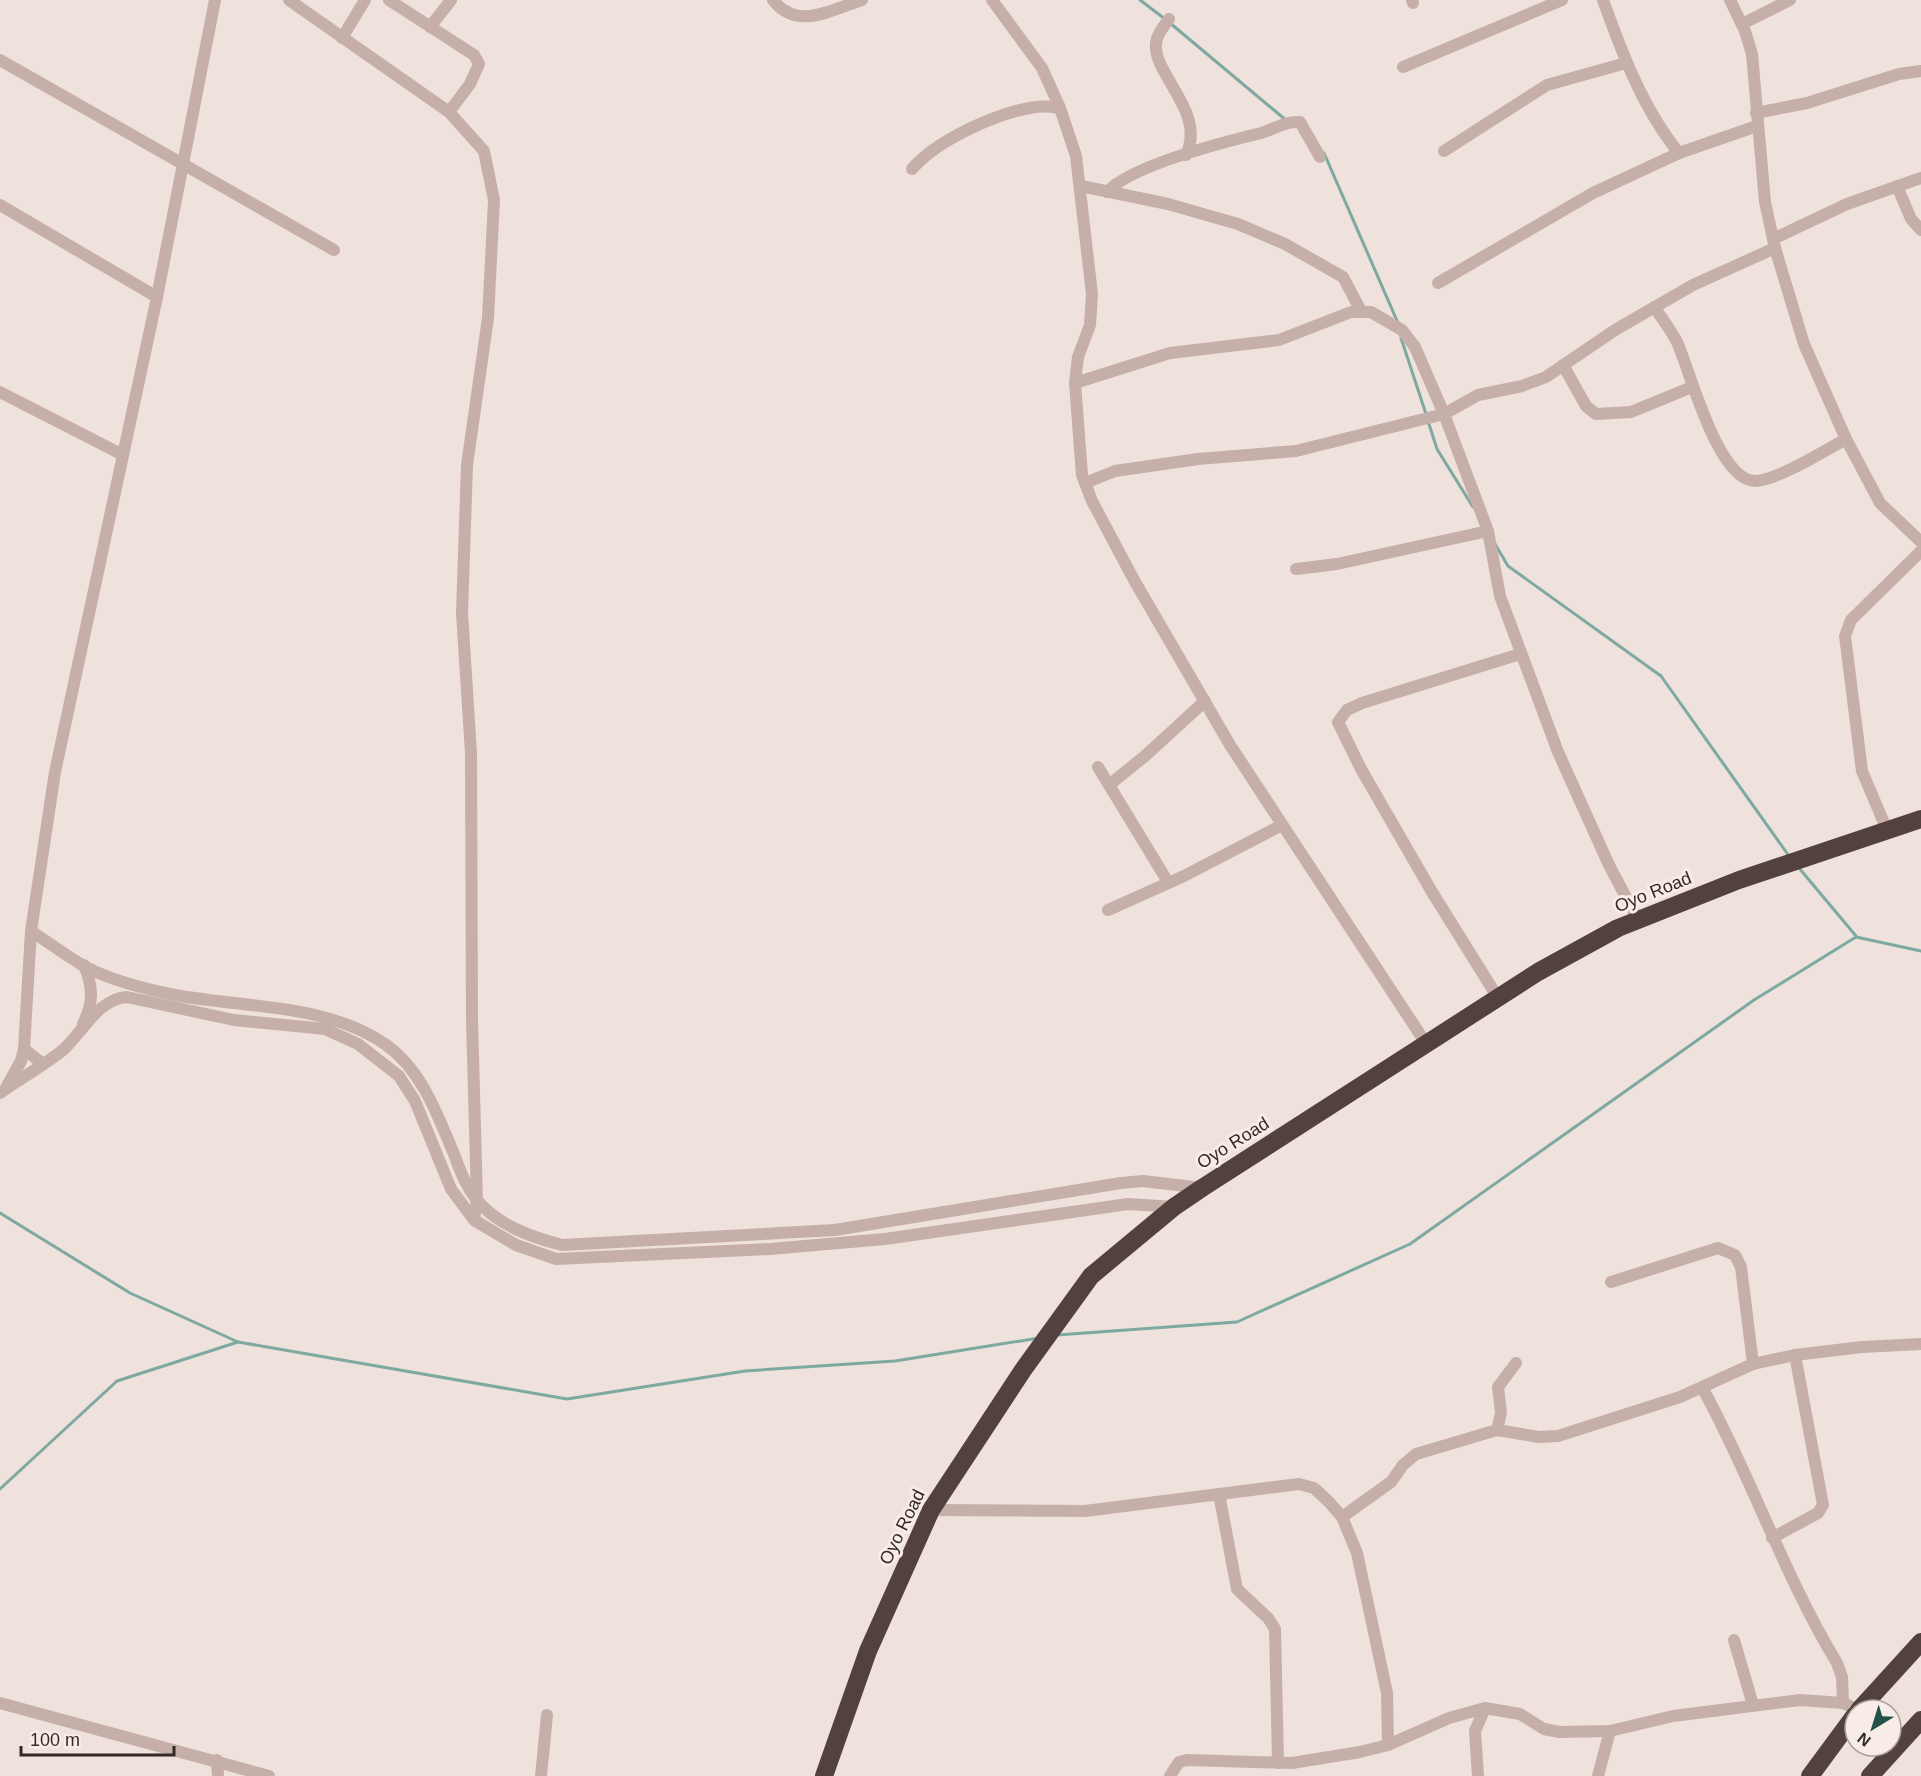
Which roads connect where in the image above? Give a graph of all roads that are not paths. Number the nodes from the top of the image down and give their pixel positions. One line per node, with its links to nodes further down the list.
1 (215, 0): 28 (street)
2 (289, 0): 16 (street)
3 (365, 0): 16 (street)
4 (389, 0): 15 (street)
5 (451, 0): 15 (street)
6 (773, 0): 7 (street)
7 (862, 0)
8 (992, 0): 21 (street)
9 (1562, 0): 19 (street)
10 (1603, 0): 18 (street)
11 (1730, 0): 14 (street)
12 (1790, 0): 14 (street)
13 (1169, 19): 26 (street)
14 (1742, 24): 23 (street)
15 (430, 27): 22 (street)
16 (342, 38): 22 (street)
17 (0, 60): 28 (street)
18 (1626, 63): 24 (street); 25 (street)
19 (1403, 67)
20 (1921, 72): 23 (street)
21 (1060, 108): 29 (street); 31 (street)
22 (449, 112): 73 (street)
23 (1757, 119): 25 (street); 36 (street)
24 (1444, 151)
25 (1679, 153): 38 (street)
26 (1186, 155): 27 (street); 33 (street)
27 (1320, 157)
28 (184, 162): 37 (street); 39 (street)
29 (912, 169)
30 (1921, 178): 32 (street)
31 (1081, 186): 33 (street); 43 (street)
32 (1897, 186): 35 (street); 36 (street)
33 (1107, 192): 41 (street)
34 (0, 205): 39 (street)
35 (1921, 230)
36 (1774, 243): 40 (street); 47 (street)
37 (334, 250)
38 (1438, 283)
39 (157, 297): 48 (street)
40 (1654, 307): 42 (street); 44 (street)
41 (1361, 311): 43 (street); 46 (street)
42 (1563, 365): 44 (street); 46 (street)
43 (1075, 383): 49 (street)
44 (1692, 387): 47 (street)
45 (0, 393): 48 (street)
46 (1440, 416): 49 (street); 50 (street)
47 (1846, 439): 51 (street)
48 (123, 454): 64 (street)
49 (1085, 483): 55 (street)
50 (1488, 531): 53 (street); 54 (street)
51 (1921, 542)
52 (1921, 551): 60 (street)
53 (1296, 569)
54 (1520, 654): 63 (street); 66 (street)
55 (1205, 702): 57 (street); 59 (street)
56 (1098, 767): 57 (street)
57 (1109, 785): 61 (street)
58 (1921, 819): 60 (highway, Oyo Road)
59 (1282, 825): 61 (street); 68 (street)
60 (1887, 830): 63 (highway, Oyo Road)
61 (1168, 882): 62 (street)
62 (1108, 910)
63 (1638, 920): 66 (highway, Oyo Road)
64 (31, 931): 65 (street); 69 (street)
65 (84, 965): 67 (street); 73 (street)
66 (1498, 998): 68 (highway, Oyo Road)
67 (79, 1031): 70 (street); 75 (street)
68 (1427, 1045): 72 (highway, Oyo Road)
69 (24, 1049): 70 (street); 71 (street)
70 (43, 1064): 71 (street)
71 (2, 1091)
72 (1202, 1188): 73 (street); 74 (highway, Oyo Road)
73 (477, 1200): 75 (street)
74 (1174, 1207): 75 (street); 84 (highway, Oyo Road)
75 (474, 1220)
76 (1611, 1282): 80 (street)
77 (1921, 1344): 78 (street)
78 (1795, 1355): 80 (street); 86 (street)
79 (1516, 1364): 82 (street)
80 (1753, 1364): 81 (street)
81 (1703, 1389): 82 (street); 86 (street)
82 (1497, 1430): 85 (street)
83 (1219, 1494): 84 (street); 85 (street); 101 (street)
84 (931, 1510): 105 (highway, Oyo Road)
85 (1342, 1517): 99 (street)
86 (1773, 1538): 89 (street)
87 (1734, 1640): 92 (street)
88 (1921, 1642): 90 (highway)
89 (1850, 1698)
90 (1865, 1698)
91 (0, 1703): 100 (street)
92 (1753, 1705): 93 (street); 98 (street)
93 (1843, 1707)
94 (1485, 1708): 98 (street); 99 (street); 107 (street)
95 (547, 1715): 104 (street)
96 (1921, 1720): 110 (highway)
97 (1843, 1726): 109 (highway)
98 (1610, 1731): 108 (street)
99 (1388, 1745): 101 (street)
100 (217, 1760): 102 (street); 103 (street)
101 (1278, 1763): 106 (street)
102 (218, 1776)
103 (269, 1776)
104 (541, 1776)
105 (824, 1776)
106 (1170, 1776)
107 (1478, 1776)
108 (1598, 1776)
109 (1810, 1776)
110 (1870, 1776)

